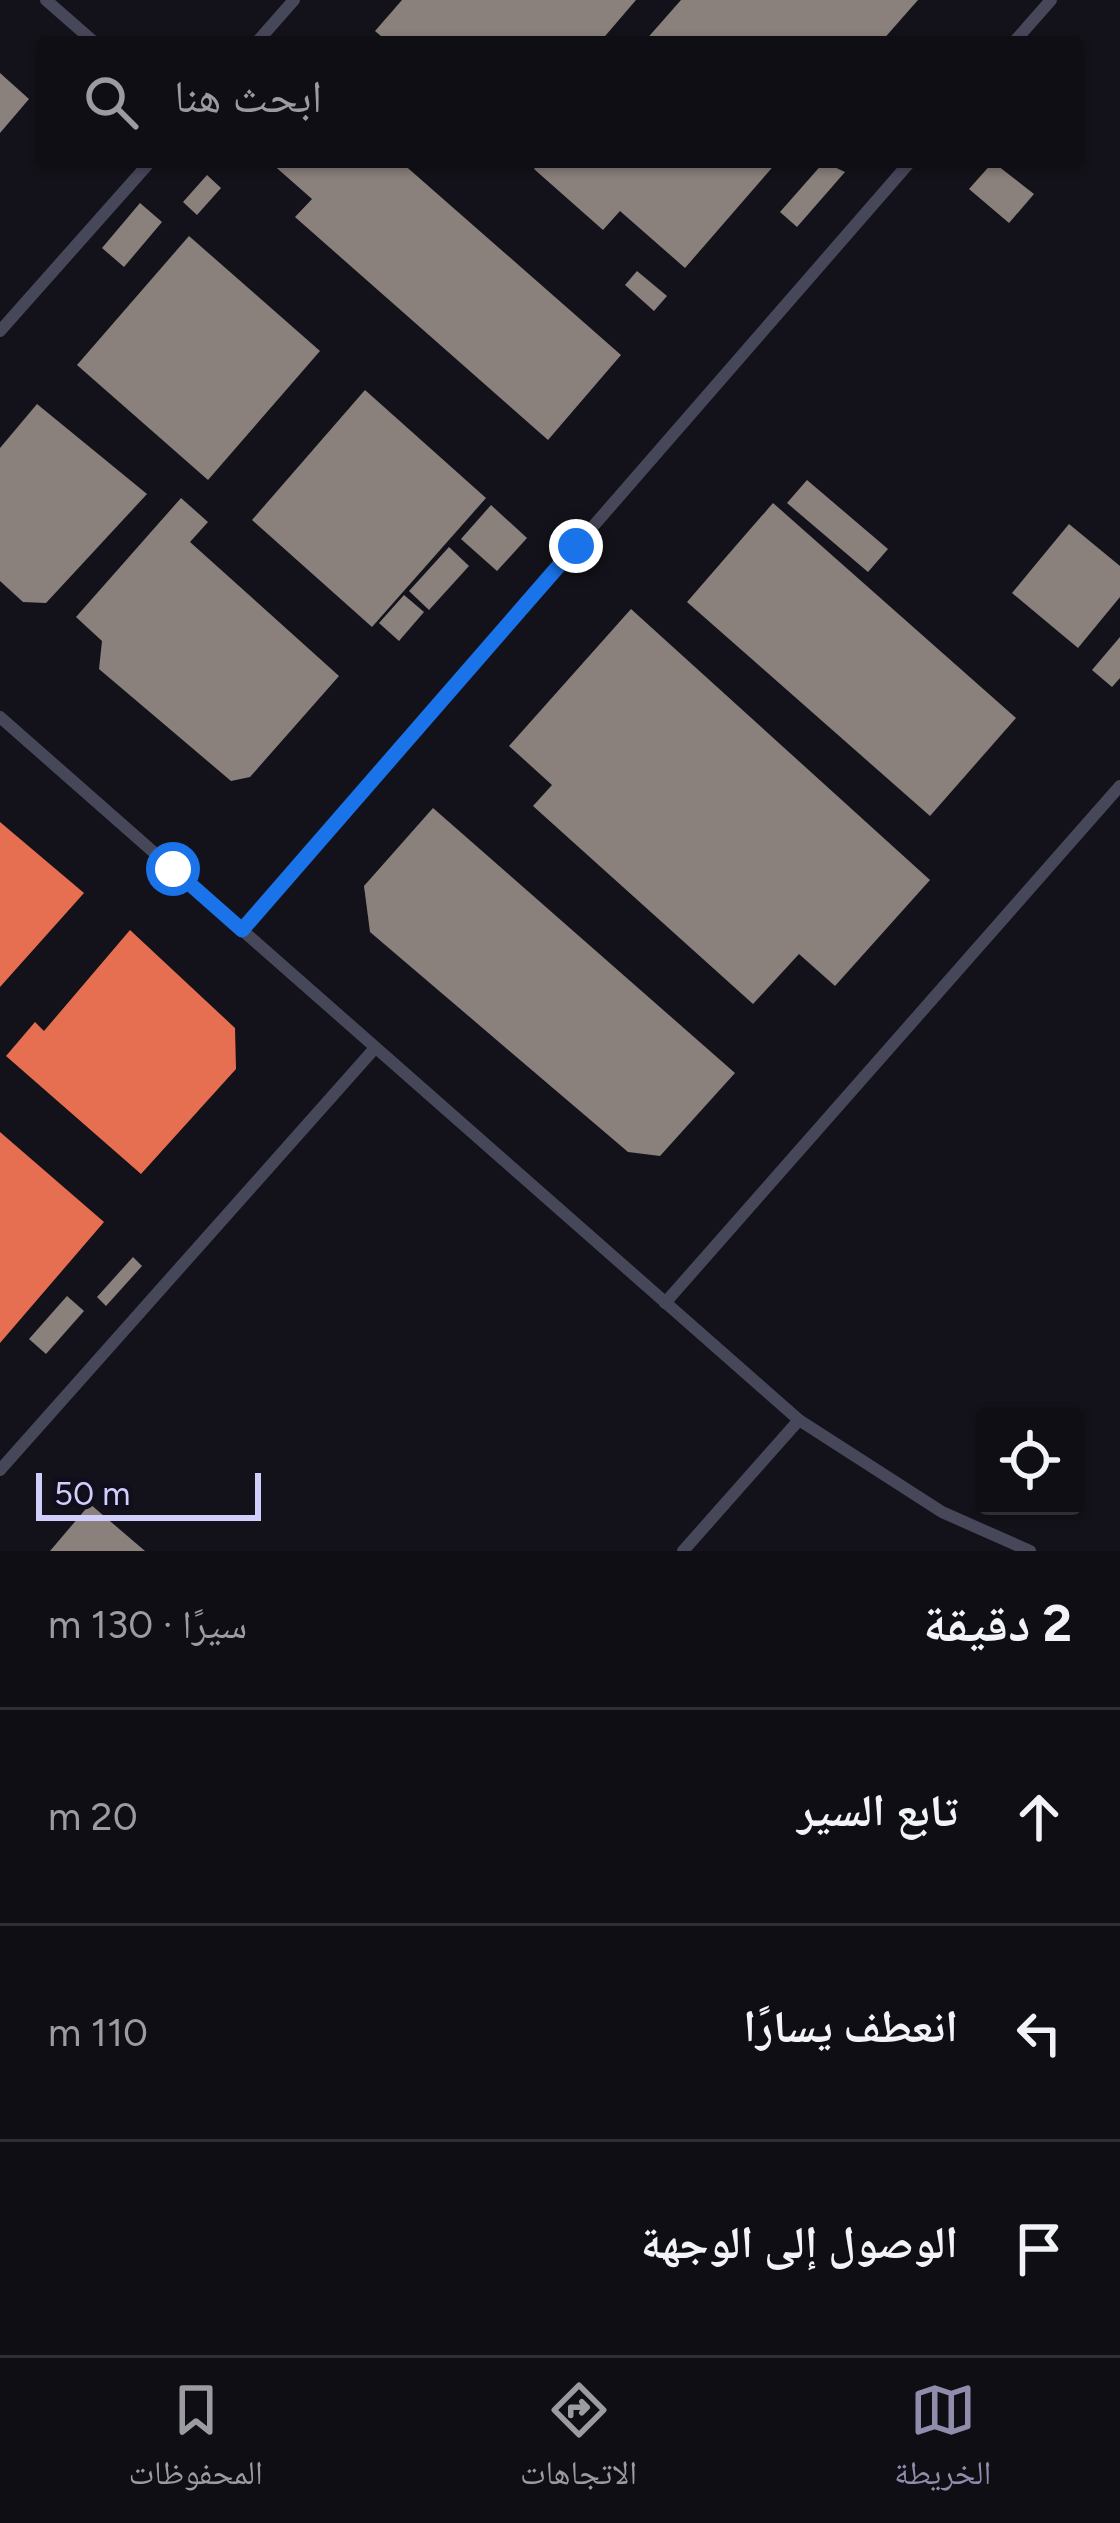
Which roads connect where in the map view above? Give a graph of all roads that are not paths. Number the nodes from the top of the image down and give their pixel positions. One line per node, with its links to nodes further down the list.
1 (46, 0): 4 (lane)
2 (294, 0): 5 (lane)
3 (1051, 0): 6 (lane)
4 (87, 36)
5 (261, 36)
6 (1019, 36)
7 (145, 168): 9 (lane)
8 (905, 168): 12 (lane)
9 (0, 331)
10 (0, 717): 12 (lane)
11 (1120, 786): 14 (lane)
12 (242, 930): 13 (lane)
13 (375, 1048): 14 (lane); 16 (lane)
14 (665, 1303): 15 (lane)
15 (799, 1420): 17 (lane); 18 (lane)
16 (0, 1470)
17 (683, 1551)
18 (1030, 1551)

